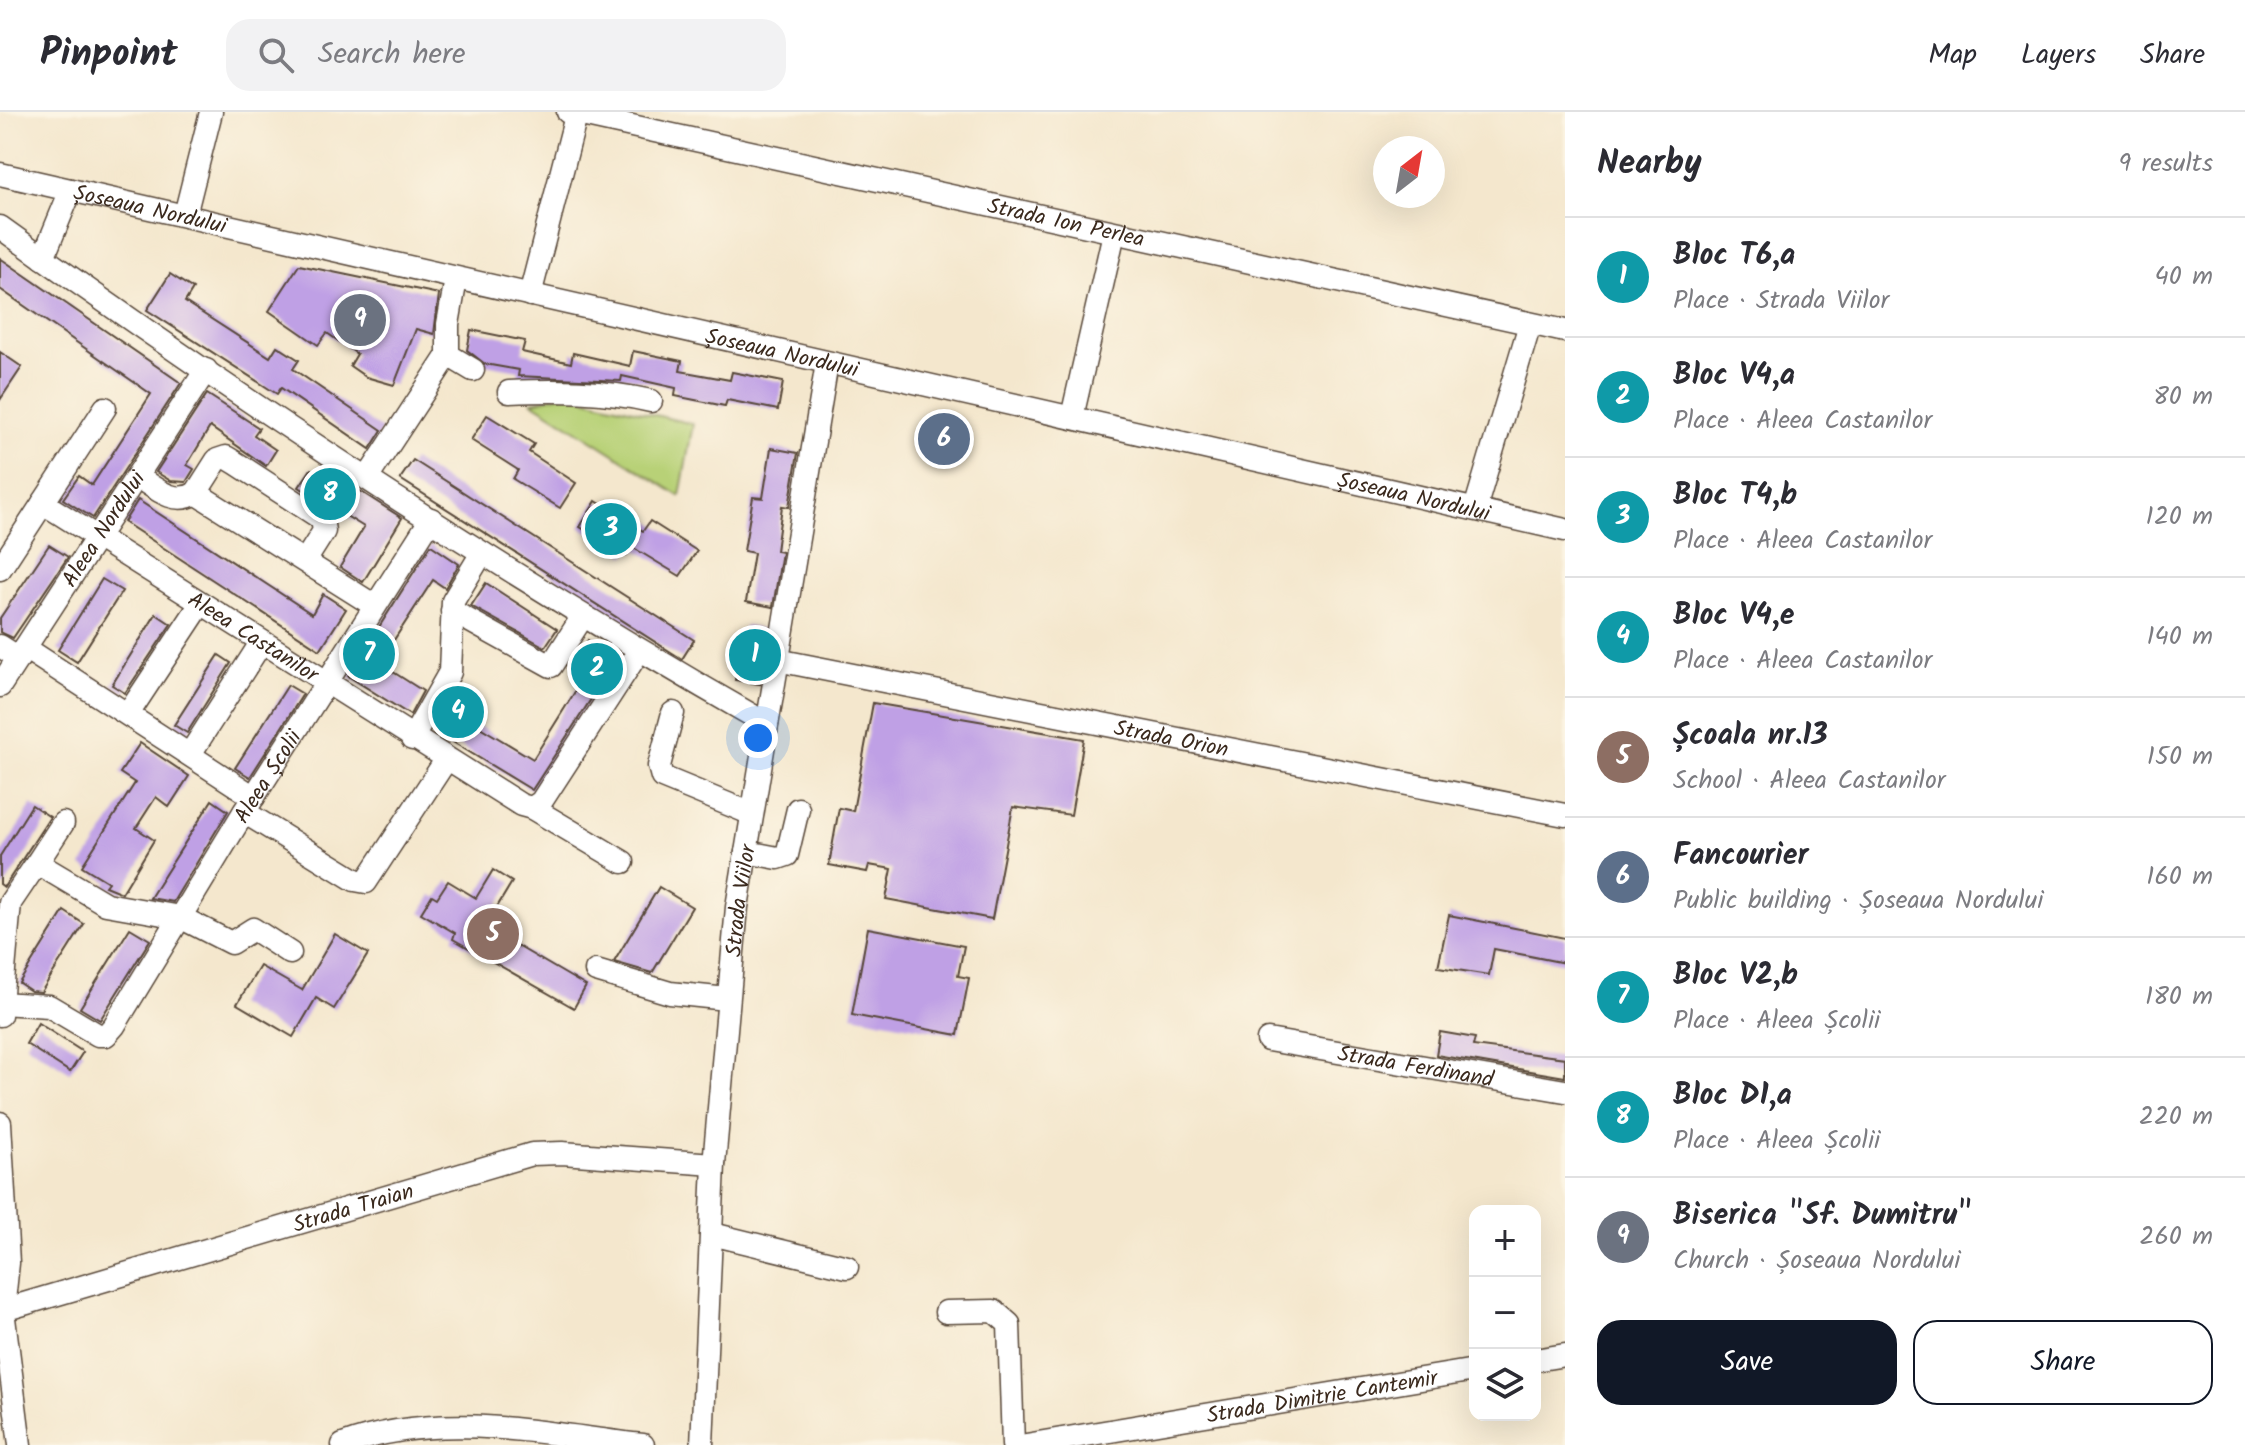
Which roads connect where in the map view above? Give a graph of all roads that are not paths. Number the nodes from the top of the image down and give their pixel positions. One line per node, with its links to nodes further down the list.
1 (211, 112): 5 (street)
2 (574, 113): 7 (street, Strada Ion Perlea); 10 (street)
3 (0, 174): 4 (street, Șoseaua Nordului)
4 (71, 190): 5 (street, Șoseaua Nordului); 8 (street)
5 (185, 215): 9 (street, Șoseaua Nordului)
6 (0, 227): 8 (street)
7 (1114, 233): 11 (street, Strada Ion Perlea); 20 (street)
8 (43, 258): 15 (street)
9 (456, 279): 10 (street, Șoseaua Nordului); 13 (street)
10 (530, 295): 14 (street, Șoseaua Nordului)
11 (1530, 324): 12 (street, Strada Ion Perlea); 25 (street)
12 (1565, 331)
13 (448, 355): 16 (street); 22 (street)
14 (827, 363): 20 (street, Șoseaua Nordului); 39 (street, Strada Viilor)
15 (206, 370): 21 (street, Aleea Nordului); 22 (street)
16 (473, 370)
17 (509, 392): 18 (street)
18 (651, 401)
19 (105, 408): 24 (street)
20 (1072, 417): 25 (street, Șoseaua Nordului)
21 (138, 477): 23 (street); 28 (street, Aleea Nordului)
22 (368, 477): 26 (street)
23 (196, 493): 30 (street); 30 (street)
24 (43, 503): 28 (street, Aleea Castanilor); 31 (street)
25 (1475, 509): 27 (street, Șoseaua Nordului)
26 (431, 519): 29 (street); 33 (street, Aleea Școlii)
27 (1565, 530)
28 (98, 539): 32 (street, Aleea Castanilor); 37 (street, Aleea Nordului)
29 (482, 553): 34 (street); 35 (street)
30 (305, 561): 33 (street)
31 (0, 569)
32 (200, 605): 36 (street, Aleea Castanilor); 43 (street)
33 (375, 606): 40 (street, Aleea Școlii)
34 (452, 611): 35 (street); 45 (street)
35 (583, 616): 38 (street)
36 (261, 643): 40 (street, Aleea Castanilor); 46 (street)
37 (15, 650): 41 (street, Aleea Nordului); 43 (street)
38 (639, 651): 44 (street); 49 (street)
39 (777, 660): 44 (street, Strada Viilor); 52 (street, Strada Orion)
40 (326, 682): 45 (street, Aleea Castanilor); 48 (street, Aleea Școlii)
41 (0, 686)
42 (673, 713): 51 (street)
43 (128, 714): 46 (street)
44 (767, 724): 51 (street, Strada Viilor)
45 (412, 739): 47 (street, Aleea Castanilor)
46 (190, 754): 48 (street)
47 (446, 760): 48 (street); 49 (street, Aleea Castanilor)
48 (249, 804): 58 (street, Aleea Școlii)
49 (532, 808): 55 (street, Aleea Castanilor)
50 (798, 809): 54 (street)
51 (752, 814): 54 (street, Strada Viilor)
52 (1565, 815)
53 (63, 823): 56 (street)
54 (746, 852): 61 (street, Strada Viilor)
55 (623, 862)
56 (37, 863): 57 (street); 58 (street)
57 (5, 899): 62 (street)
58 (180, 917): 59 (street); 62 (street, Aleea Școlii)
59 (290, 953)
60 (596, 971): 61 (street)
61 (727, 999): 66 (street, Strada Viilor)
62 (1, 1009)
63 (1268, 1040): 64 (street, Strada Ferdinand)
64 (1565, 1091)
65 (0, 1123): 69 (street)
66 (714, 1164): 67 (street, Strada Viilor); 69 (street, Strada Traian)
67 (712, 1234): 68 (street); 77 (street, Strada Viilor)
68 (847, 1267)
69 (2, 1311): 74 (street)
70 (946, 1312): 78 (street)
71 (1565, 1355): 72 (street)
72 (1541, 1359)
73 (1469, 1371): 79 (street, Strada Dimitrie Cantemir)
74 (20, 1445)
75 (343, 1445): 76 (street)
76 (643, 1445)
77 (702, 1445)
78 (1013, 1445)
79 (1026, 1445)

